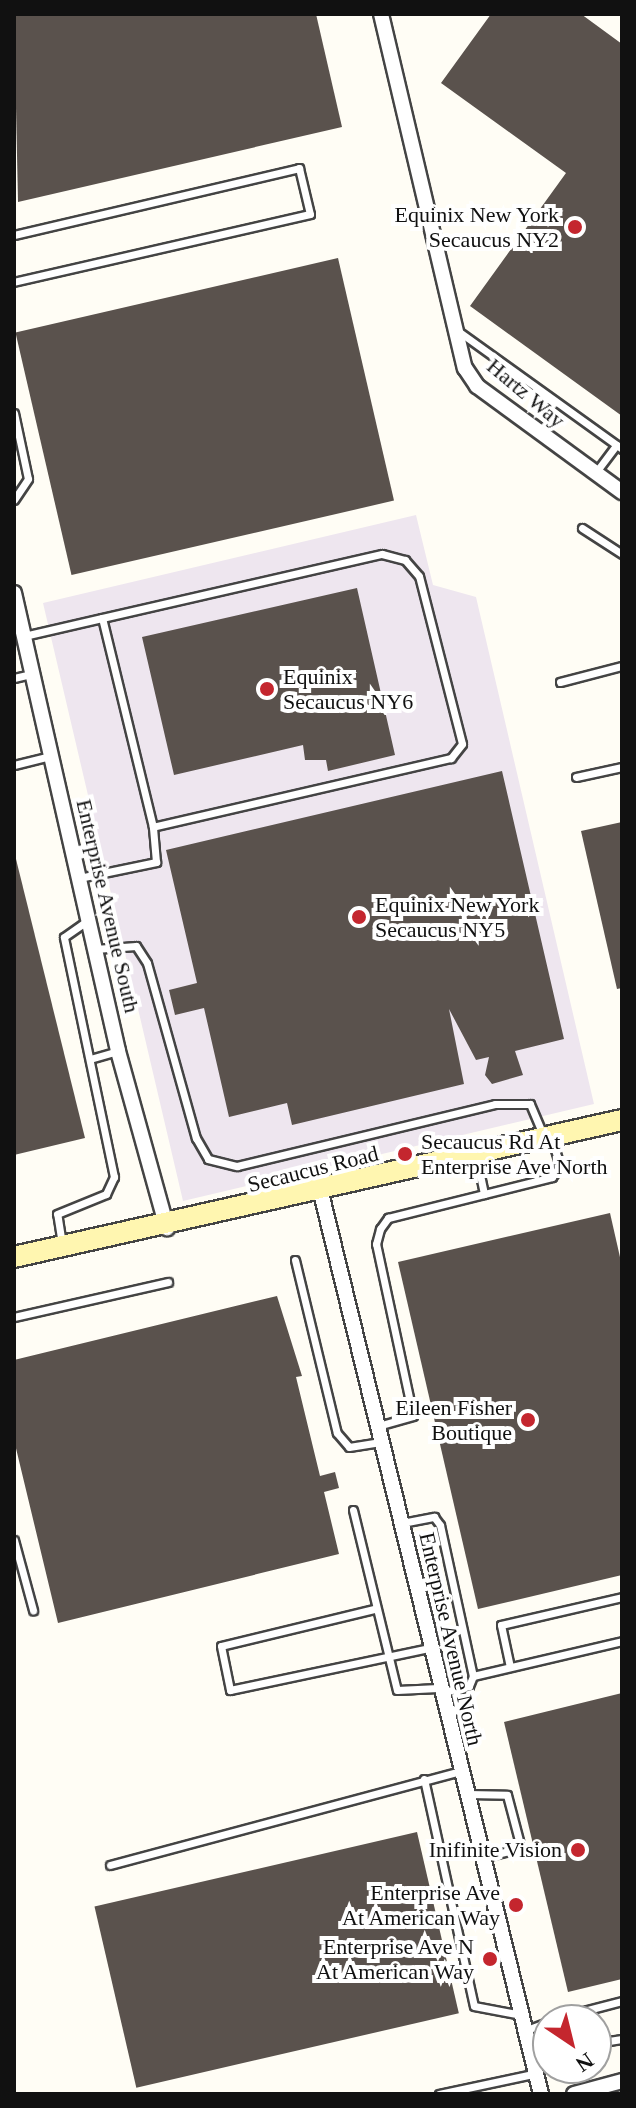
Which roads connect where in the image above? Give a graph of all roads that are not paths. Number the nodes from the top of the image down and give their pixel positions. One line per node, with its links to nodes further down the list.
1 (381, 14): 4 (street, Hartz Way)
2 (14, 235): 3 (lane)
3 (14, 282)
4 (453, 327): 6 (lane); 7 (street, Hartz Way)
5 (14, 413): 9 (lane)
6 (619, 447): 7 (lane)
7 (594, 474): 8 (street, Hartz Way)
8 (622, 492)
9 (14, 500)
10 (582, 528): 11 (lane)
11 (622, 554)
12 (14, 593): 14 (street, Enterprise Avenue South)
13 (102, 618): 14 (lane); 23 (lane); 23 (lane)
14 (24, 636): 16 (street, Enterprise Avenue South)
15 (622, 666): 18 (lane)
16 (32, 674): 17 (lane); 19 (street, Enterprise Avenue South)
17 (14, 678)
18 (560, 682)
19 (51, 756): 20 (lane); 24 (street, Enterprise Avenue South)
20 (14, 765)
21 (622, 767): 22 (lane)
22 (576, 777)
23 (153, 827): 24 (lane)
24 (79, 878): 25 (street, Enterprise Avenue South)
25 (88, 920): 26 (street, Enterprise Avenue South); 28 (lane)
26 (95, 949): 27 (street, Enterprise Avenue South); 30 (lane)
27 (118, 1051): 28 (lane); 34 (street, Enterprise Avenue South)
28 (90, 1059): 35 (lane)
29 (622, 1120): 30 (main road, Secaucus Road)
30 (547, 1135): 31 (main road, Secaucus Road); 33 (lane)
31 (476, 1154): 32 (main road, Secaucus Road); 33 (lane)
32 (321, 1193): 34 (main road, Secaucus Road); 40 (street, Enterprise Avenue North)
33 (484, 1194): 40 (lane)
34 (167, 1228): 35 (main road, Secaucus Road)
35 (63, 1250): 36 (main road, Secaucus Road)
36 (14, 1257)
37 (295, 1260): 40 (lane)
38 (168, 1282): 39 (lane)
39 (14, 1317)
40 (379, 1434): 42 (street, Enterprise Avenue North)
41 (353, 1510): 45 (lane)
42 (402, 1523): 48 (street, Enterprise Avenue North); 51 (lane)
43 (14, 1540): 46 (lane)
44 (622, 1597): 50 (lane)
45 (374, 1609): 49 (lane); 49 (lane)
46 (33, 1610)
47 (622, 1641): 50 (lane)
48 (430, 1648): 49 (lane); 52 (street, Enterprise Avenue North)
49 (387, 1656): 52 (lane)
50 (510, 1667): 51 (lane)
51 (473, 1676): 52 (lane)
52 (439, 1691): 54 (street, Enterprise Avenue North)
53 (470, 1706): 54 (lane)
54 (444, 1712): 55 (street, Enterprise Avenue North)
55 (458, 1772): 56 (lane); 57 (street, Enterprise Avenue North)
56 (424, 1779): 59 (lane); 60 (lane)
57 (463, 1794): 58 (street, Enterprise Avenue North); 58 (lane)
58 (479, 1858): 60 (street, Enterprise Avenue North)
59 (110, 1865)
60 (516, 2014): 62 (street, Enterprise Avenue North)
61 (532, 2028): 62 (lane)
62 (522, 2032): 63 (street, Enterprise Avenue North)
63 (532, 2070)
64 (532, 2074): 66 (lane)
65 (622, 2081): 67 (street)
66 (439, 2094)
67 (574, 2094)

